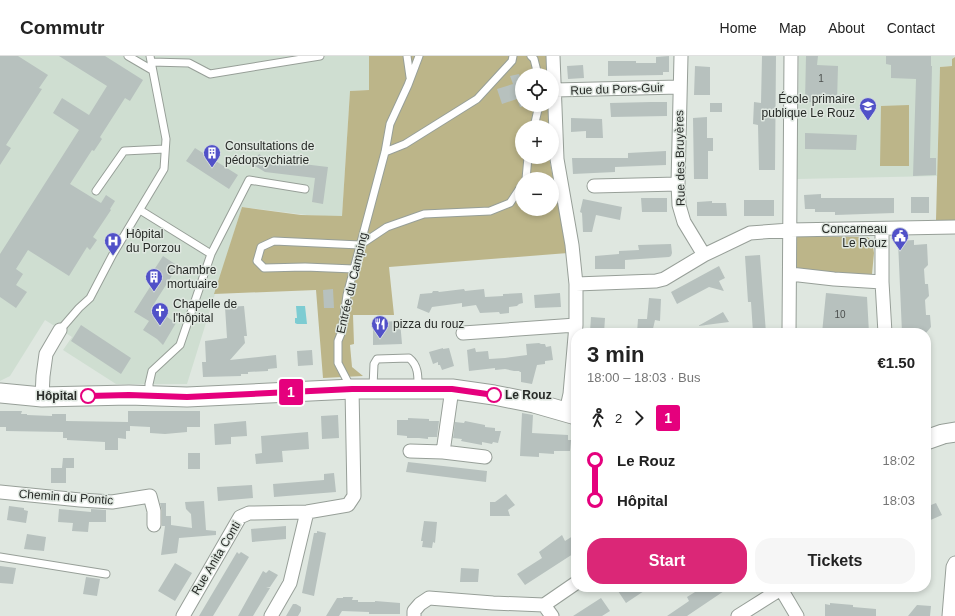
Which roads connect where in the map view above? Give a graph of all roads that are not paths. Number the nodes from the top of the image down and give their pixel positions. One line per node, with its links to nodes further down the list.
1 (128, 56): 13 (lane)
2 (320, 56): 10 (lane)
3 (408, 56): 14 (lane)
4 (418, 56): 14 (lane, Entrée du Camping)
5 (513, 56): 19 (lane)
6 (531, 56): 11 (lane)
7 (553, 56): 12 (street)
8 (681, 56): 15 (street, Rue des Bruyères)
9 (791, 56): 28 (street)
10 (151, 59): 13 (lane)
11 (536, 68)
12 (554, 68)
13 (152, 70): 18 (lane)
14 (410, 80): 19 (lane, Entrée du Camping)
15 (679, 87): 16 (street, Rue du Pors-Guir); 20 (street, Rue des Bruyères)
16 (559, 90)
17 (556, 112): 35 (street)
18 (166, 149): 23 (lane); 25 (lane)
19 (385, 152): 29 (lane, Entrée du Camping)
20 (678, 184): 21 (street); 31 (street, Rue des Bruyères)
21 (594, 186)
22 (306, 189): 30 (lane)
23 (96, 191)
24 (515, 196): 29 (lane)
25 (140, 210): 30 (lane); 40 (lane)
26 (955, 227): 27 (street)
27 (882, 229): 28 (street); 34 (street)
28 (790, 230): 31 (street); 33 (street)
29 (360, 245): 32 (lane, Entrée du Camping); 32 (lane)
30 (211, 254): 48 (lane)
31 (704, 255): 35 (street)
32 (354, 268): 43 (lane, Entrée du Camping)
33 (790, 274): 34 (street); 38 (street)
34 (882, 282): 39 (street)
35 (576, 284): 36 (street)
36 (576, 325): 37 (street); 41 (street)
37 (576, 328)
38 (789, 328)
39 (885, 328)
40 (60, 330): 49 (street)
41 (463, 333)
42 (571, 382): 50 (street)
43 (352, 389): 44 (main road); 48 (main road); 57 (street, Rue Anita Conti)
44 (373, 389): 45 (main road); 45 (lane)
45 (418, 389): 46 (main road)
46 (452, 389): 50 (main road); 54 (street)
47 (0, 393): 49 (main road)
48 (149, 395): 49 (main road)
49 (42, 397)
50 (571, 414)
51 (955, 432): 52 (main road)
52 (931, 438)
53 (410, 451): 54 (street)
54 (443, 452): 55 (street)
55 (485, 457)
56 (0, 492): 58 (street, Chemin du Pontic)
57 (307, 512): 66 (street, Rue Anita Conti); 67 (street)
58 (154, 525)
59 (0, 557): 61 (lane)
60 (955, 563): 72 (street)
61 (106, 574)
62 (571, 586): 65 (street)
63 (776, 592): 70 (street)
64 (784, 592): 71 (street)
65 (544, 604): 68 (street); 69 (street)
66 (182, 616)
67 (271, 616)
68 (414, 616)
69 (552, 616)
70 (738, 616)
71 (797, 616)
72 (949, 616)

